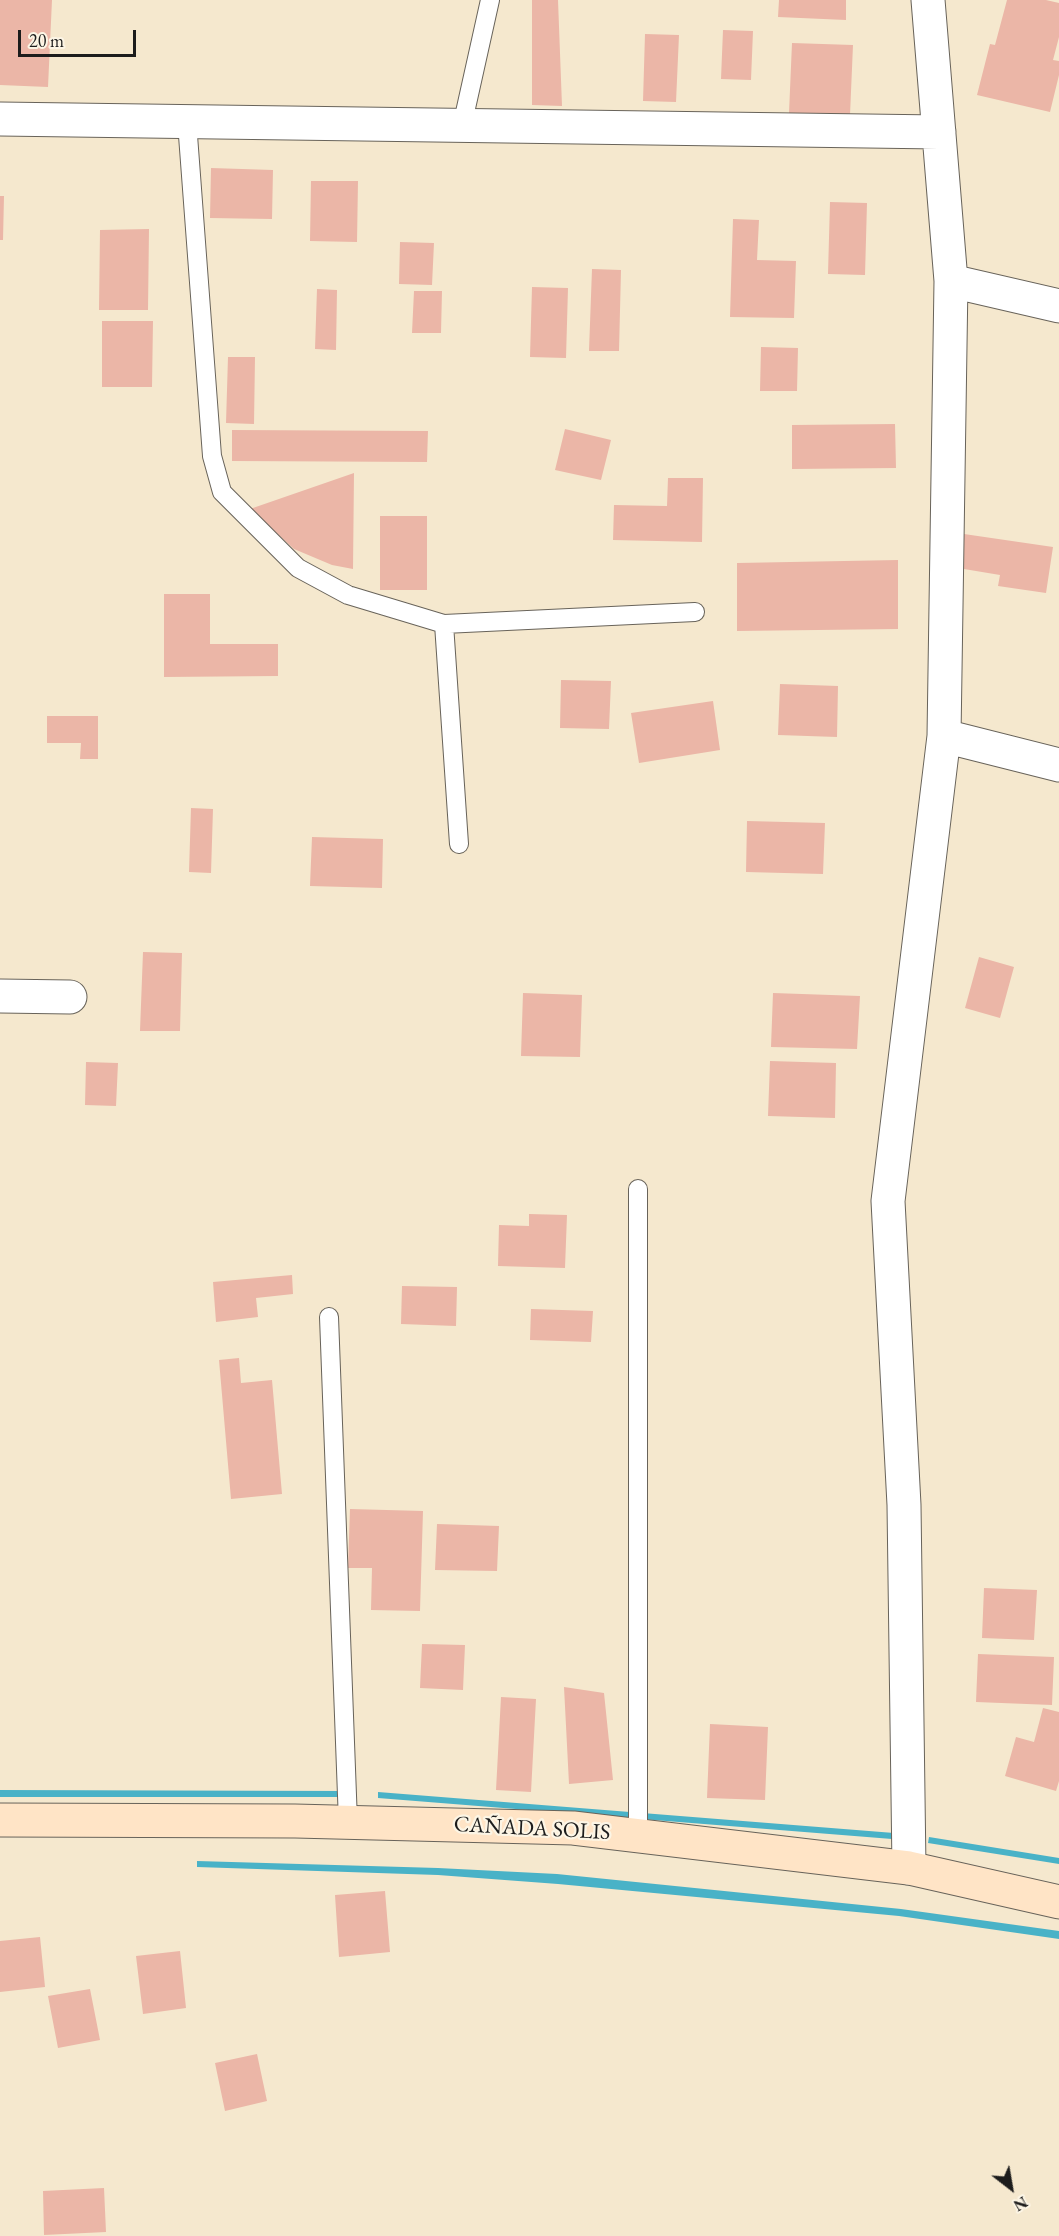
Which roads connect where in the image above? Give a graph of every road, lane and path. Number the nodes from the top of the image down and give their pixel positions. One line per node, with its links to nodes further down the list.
1 (489, 0): 5 (lane)
2 (928, 0): 6 (street)
3 (0, 119): 4 (street)
4 (187, 122): 5 (street); 10 (lane)
5 (462, 126): 6 (street)
6 (939, 132): 7 (street)
7 (951, 280): 8 (street); 11 (street)
8 (1059, 306)
9 (695, 612): 10 (lane)
10 (444, 624): 13 (lane)
11 (944, 736): 12 (street); 21 (street)
12 (1059, 765)
13 (459, 844)
14 (0, 996): 15 (street)
15 (70, 997)
16 (638, 1189): 20 (lane)
17 (329, 1317): 19 (lane)
18 (0, 1820): 19 (street, CAÑADA SOLIS)
19 (348, 1822): 20 (street, CAÑADA SOLIS)
20 (638, 1835): 21 (street, CAÑADA SOLIS)
21 (909, 1868): 22 (street, CAÑADA SOLIS)
22 (1059, 1902)

